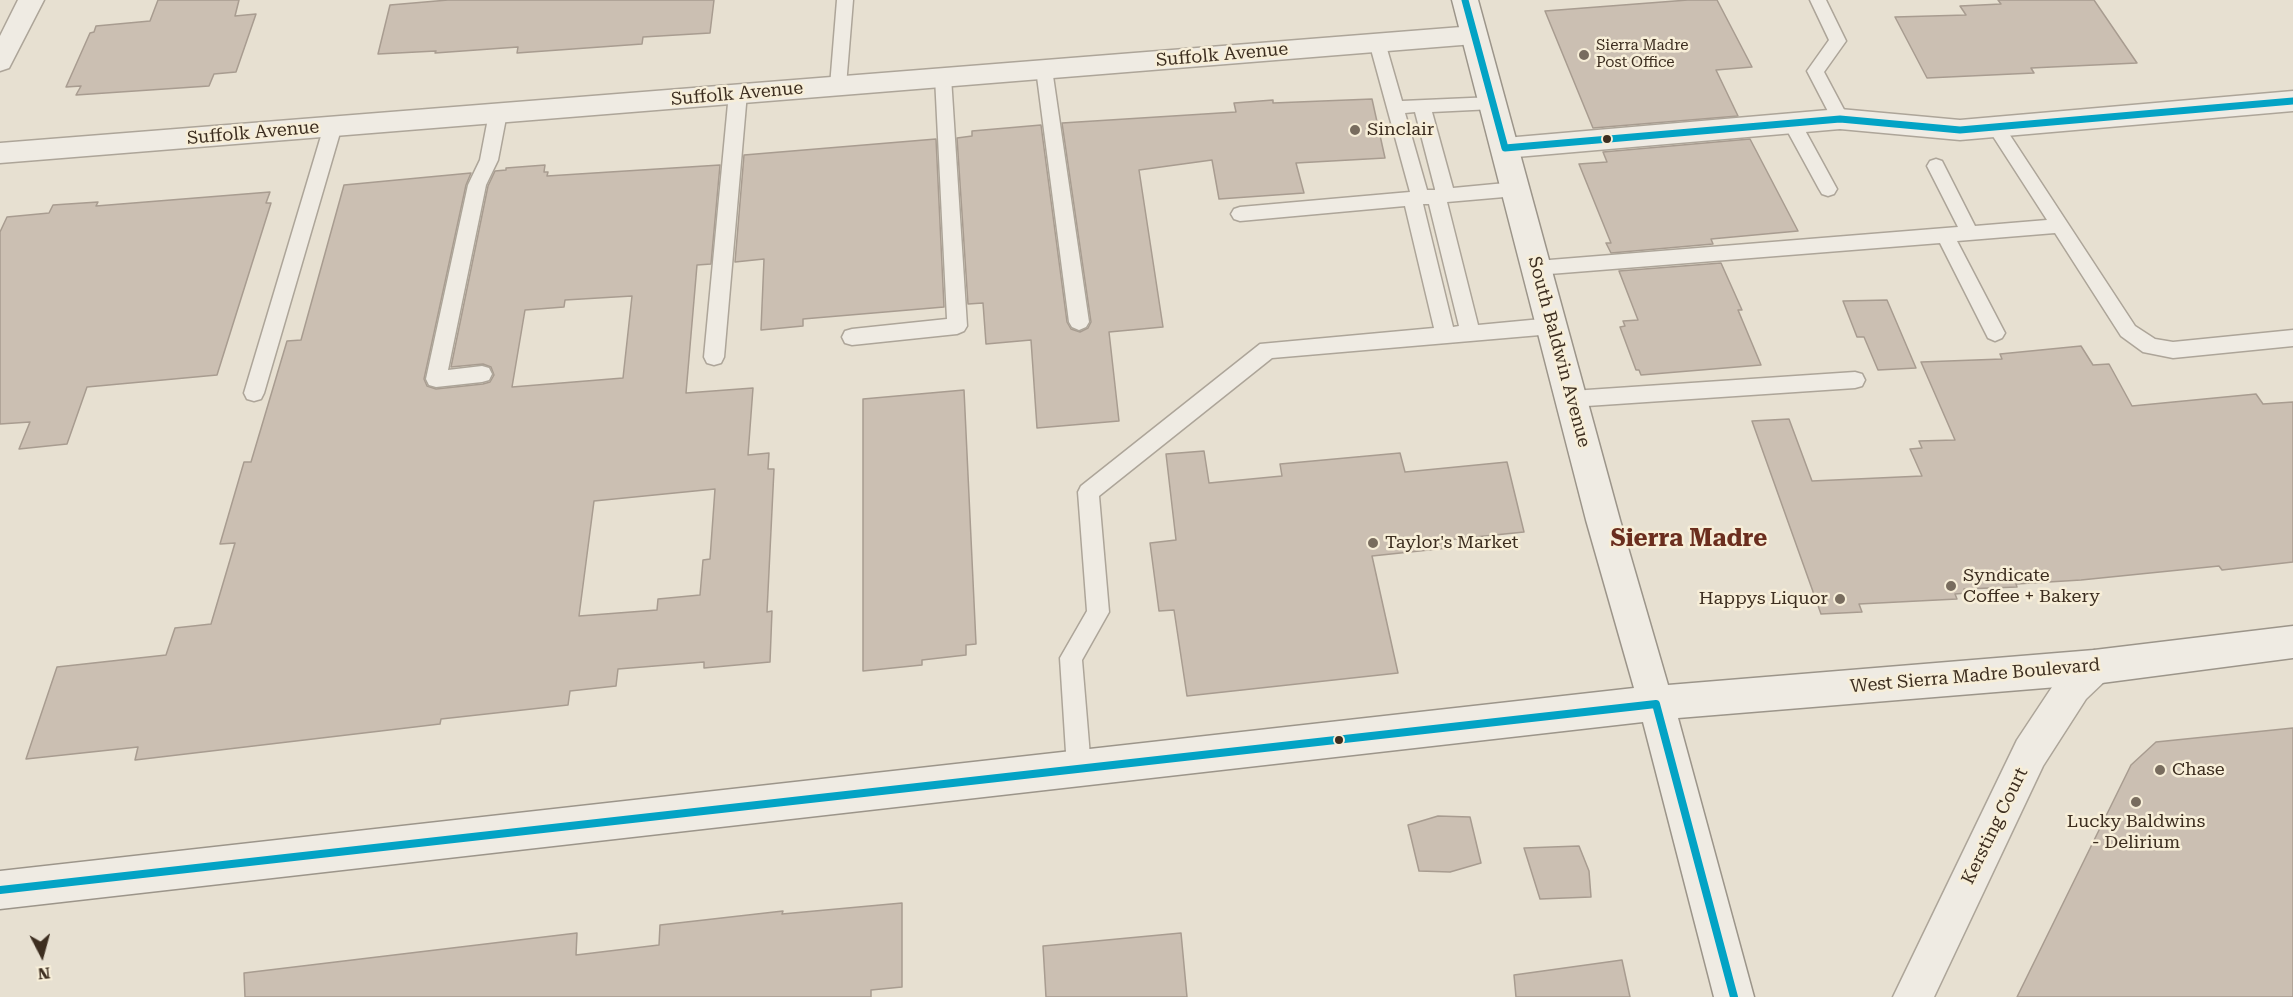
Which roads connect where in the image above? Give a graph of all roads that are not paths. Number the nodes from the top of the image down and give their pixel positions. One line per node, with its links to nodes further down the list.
1 (32, 0): 7 (street)
2 (845, 0): 10 (lane)
3 (1465, 0): 5 (street, South Baldwin Avenue)
4 (1818, 0): 17 (lane)
5 (1474, 35): 6 (street, Suffolk Avenue); 13 (street, South Baldwin Avenue)
6 (1377, 42): 8 (street, Suffolk Avenue); 15 (lane)
7 (0, 62)
8 (1044, 69): 9 (street, Suffolk Avenue); 32 (lane)
9 (943, 77): 10 (street, Suffolk Avenue); 37 (lane)
10 (838, 86): 11 (street, Suffolk Avenue)
11 (738, 93): 16 (street, Suffolk Avenue); 39 (lane)
12 (2293, 101): 20 (street)
13 (1492, 103): 14 (lane); 21 (street, South Baldwin Avenue)
14 (1422, 106): 15 (lane); 26 (lane)
15 (1395, 107): 26 (lane)
16 (498, 113): 19 (street, Suffolk Avenue); 40 (lane)
17 (1840, 119): 18 (street); 20 (street)
18 (1792, 123): 21 (street); 25 (lane)
19 (333, 126): 22 (street, Suffolk Avenue); 42 (lane)
20 (1996, 127): 28 (lane)
21 (1505, 148): 24 (street, South Baldwin Avenue)
22 (0, 153)
23 (1936, 166): 29 (lane)
24 (1516, 189): 26 (lane); 31 (street, South Baldwin Avenue)
25 (1827, 189)
26 (1428, 197): 27 (lane); 34 (lane); 36 (lane)
27 (1240, 214)
28 (2059, 226): 29 (lane); 38 (lane)
29 (1970, 233): 30 (lane)
30 (1945, 235): 31 (lane); 35 (lane)
31 (1538, 268): 33 (street, South Baldwin Avenue)
32 (1079, 322)
33 (1552, 326): 34 (lane); 43 (street, South Baldwin Avenue)
34 (1470, 332): 36 (lane)
35 (1995, 333)
36 (1445, 334): 47 (lane)
37 (852, 337)
38 (2293, 338)
39 (714, 357)
40 (482, 374)
41 (1855, 380): 43 (lane)
42 (254, 393)
43 (1572, 399): 46 (street, South Baldwin Avenue)
44 (2293, 642): 45 (street, West Sierra Madre Boulevard)
45 (2094, 667): 46 (street, West Sierra Madre Boulevard); 50 (street, Kersting Court)
46 (1656, 704): 47 (street, West Sierra Madre Boulevard); 49 (street, South Baldwin Avenue)
47 (1079, 768): 48 (street, West Sierra Madre Boulevard)
48 (0, 890)
49 (1734, 997)
50 (1913, 997)

